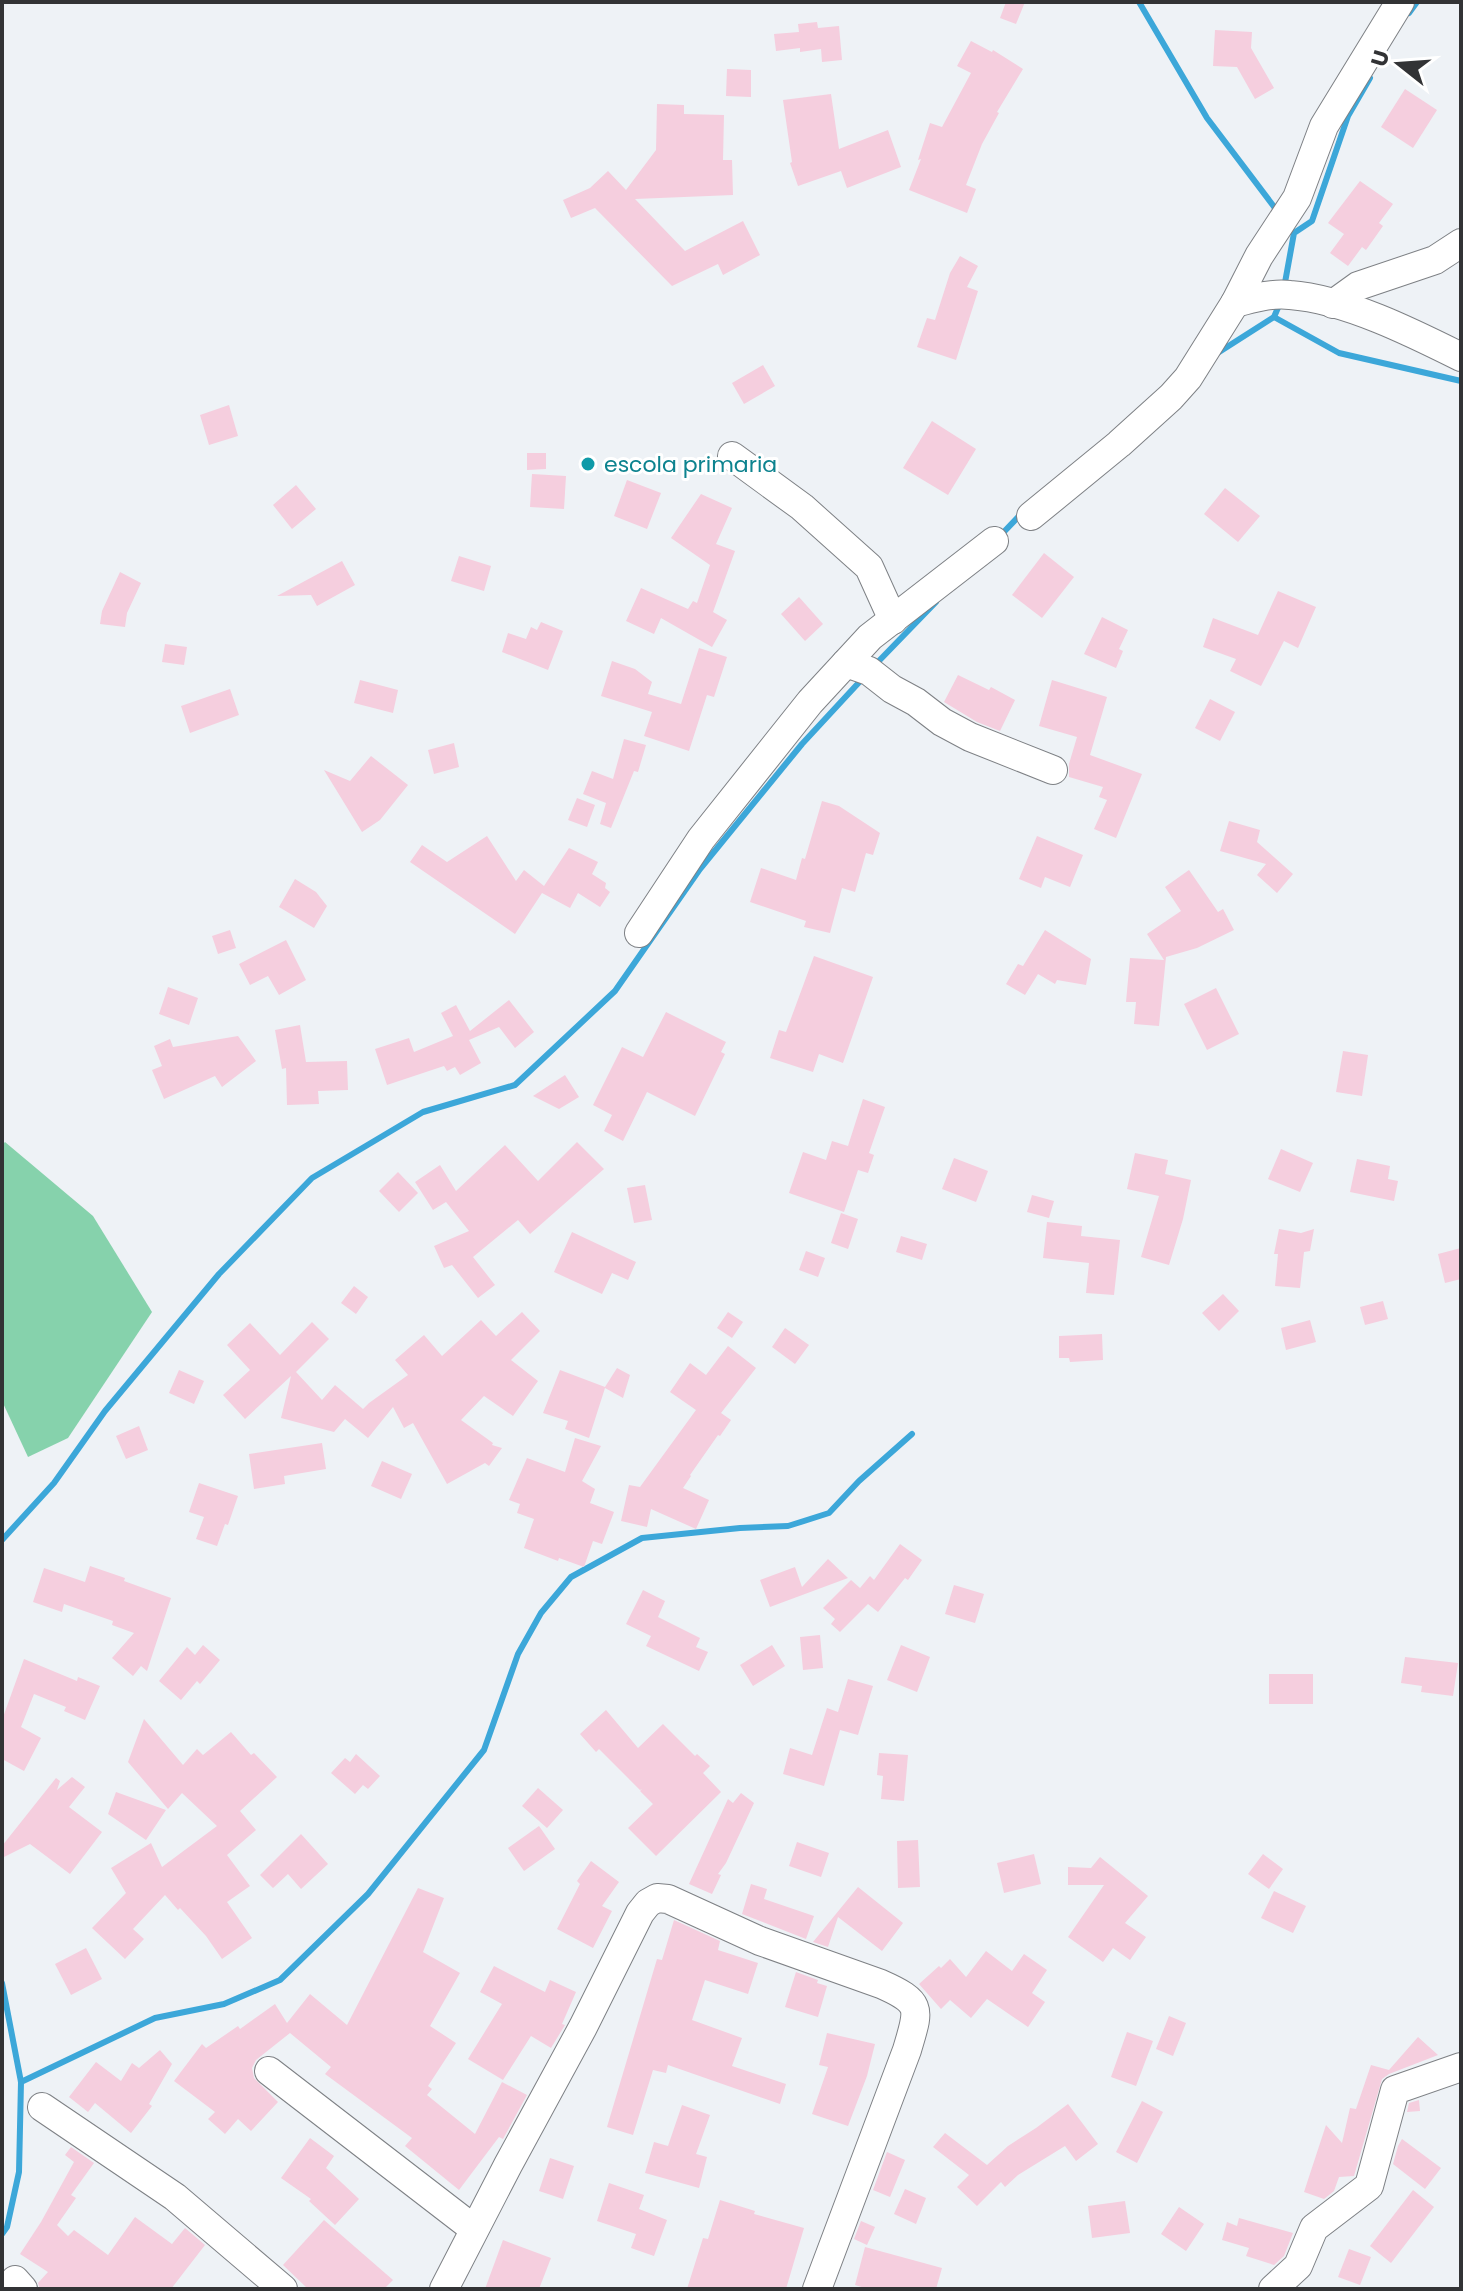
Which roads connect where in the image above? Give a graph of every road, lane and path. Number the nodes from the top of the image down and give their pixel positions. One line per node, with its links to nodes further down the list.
1 (1400, 2): 3 (street)
2 (1461, 243): 4 (street)
3 (1235, 303): 4 (street); 7 (street)
4 (1333, 304): 5 (street)
5 (1461, 357)
6 (732, 456): 9 (street)
7 (1031, 516)
8 (994, 541): 9 (street)
9 (893, 620): 10 (street)
10 (846, 663): 11 (street); 12 (street)
11 (1053, 770)
12 (639, 933)
13 (1461, 2067): 20 (street)
14 (269, 2071): 16 (street)
15 (42, 2107): 17 (street)
16 (474, 2229): 18 (street); 19 (street)
17 (283, 2289)
18 (444, 2289)
19 (817, 2289)
20 (1273, 2289)

